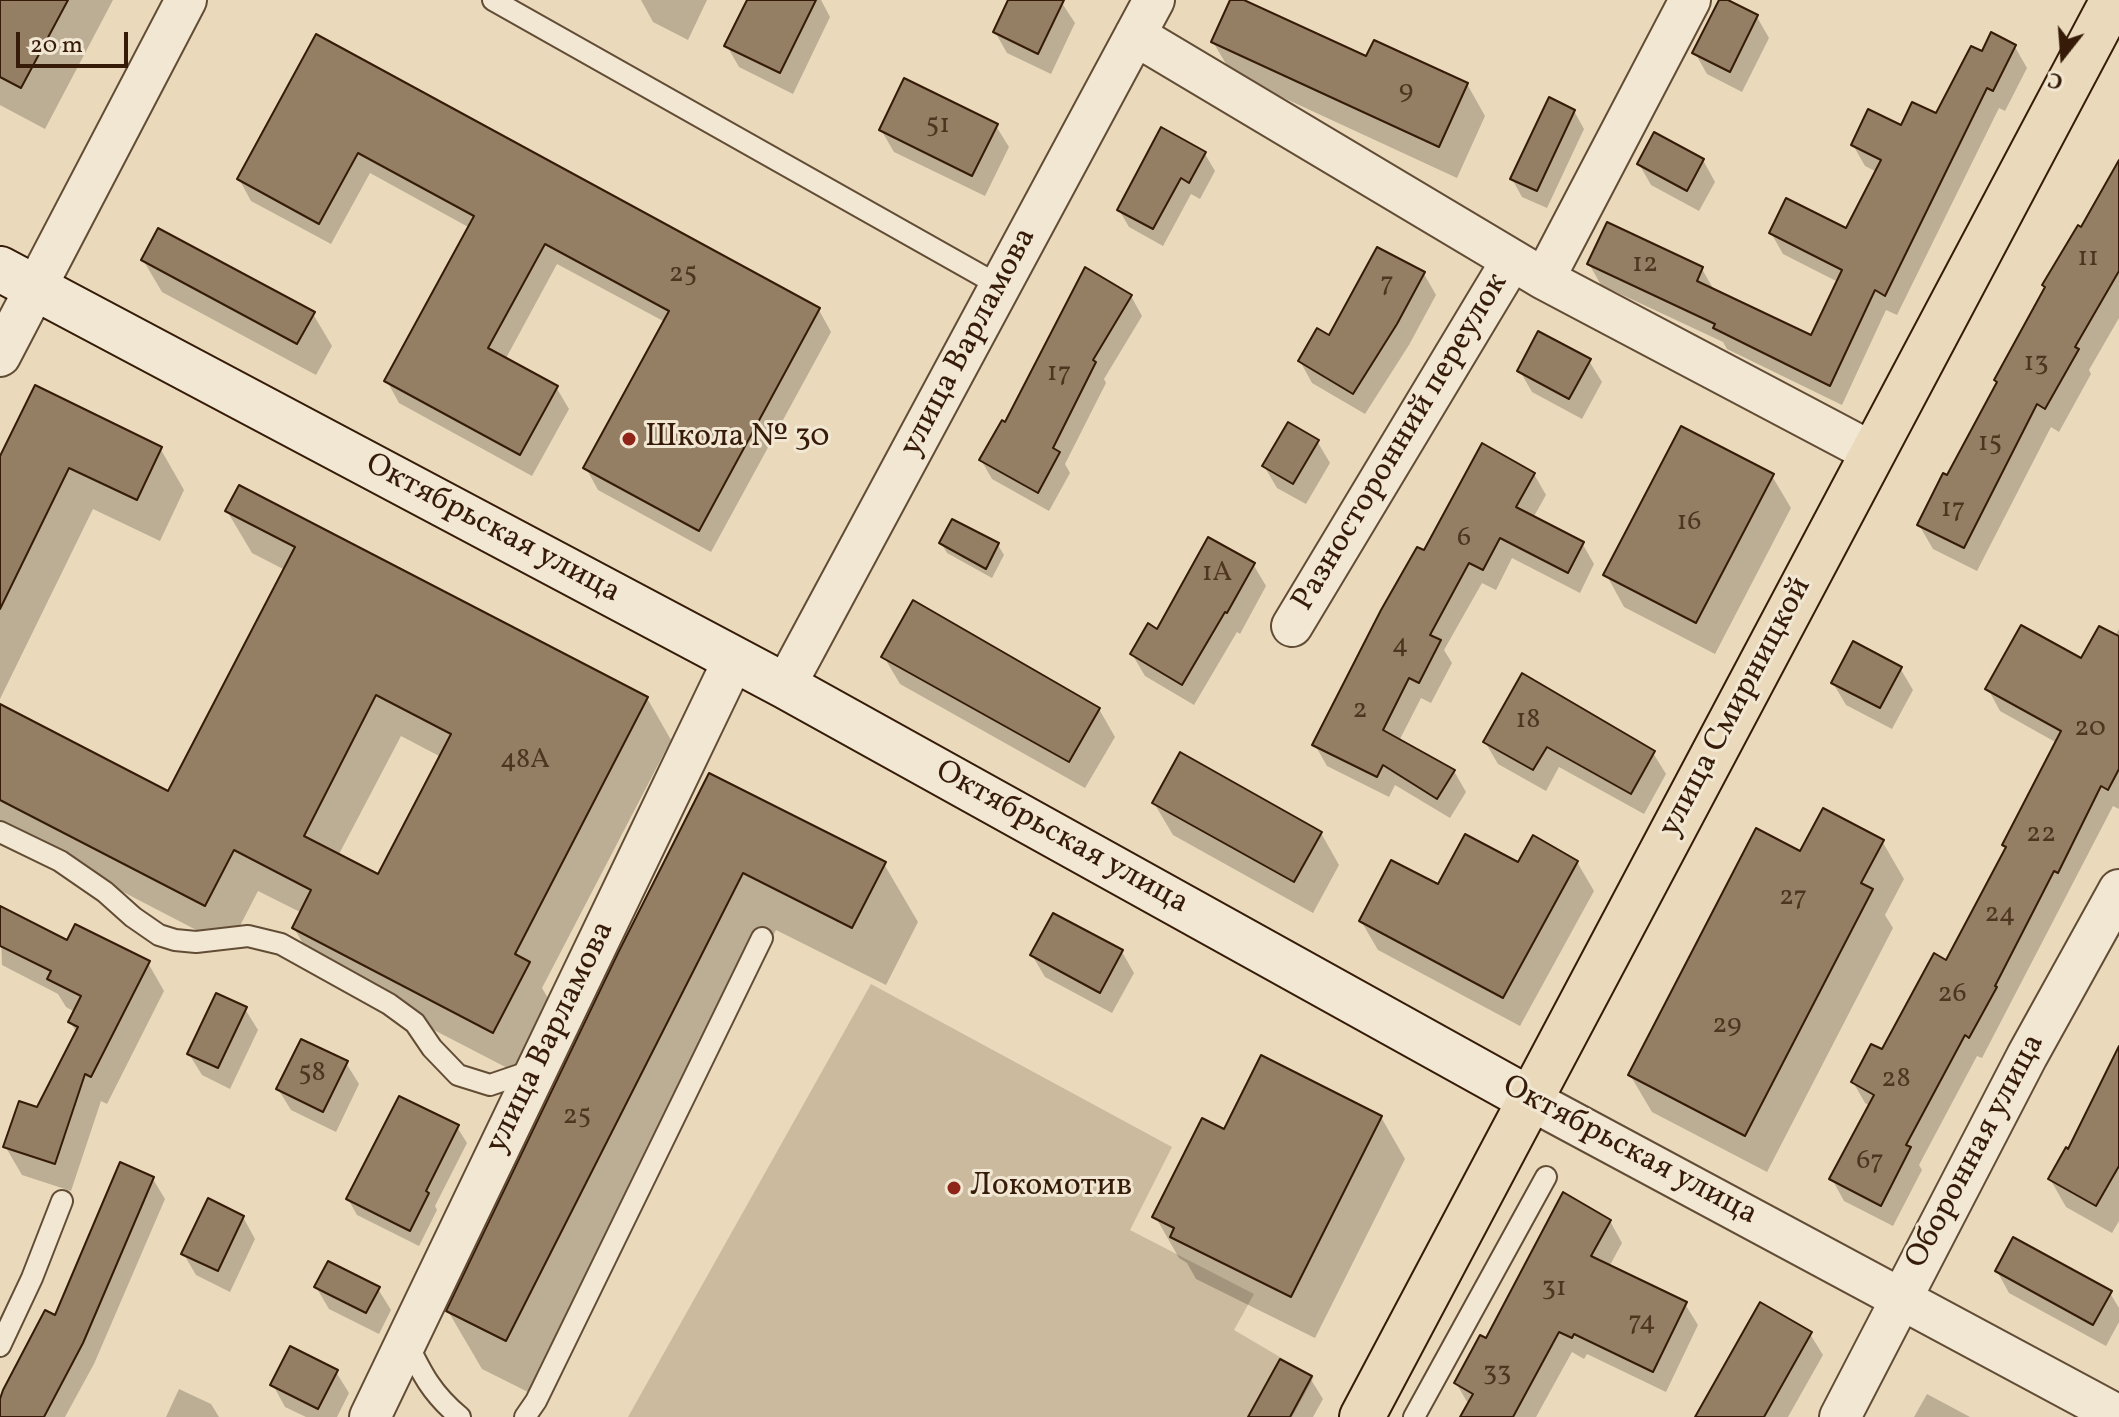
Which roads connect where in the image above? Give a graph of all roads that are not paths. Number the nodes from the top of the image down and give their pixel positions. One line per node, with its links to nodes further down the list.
1 (186, 0): 8 (street)
2 (493, 0): 9 (lane)
3 (1154, 0): 6 (street, улица Варламова)
4 (1690, 0): 7 (street, Разносторонний переулок)
5 (2113, 0): 11 (main road, улица Смирницкой)
6 (1135, 35): 7 (street); 9 (street, улица Варламова)
7 (1528, 270): 11 (street); 12 (street, Разносторонний переулок)
8 (18, 278): 10 (street); 13 (main road, Октябрьская улица)
9 (1000, 286): 14 (street, улица Варламова)
10 (0, 356)
11 (1873, 453): 19 (main road, улица Смирницкой)
12 (1292, 626)
13 (734, 659): 14 (main road, Октябрьская улица); 18 (street, улица Варламова)
14 (785, 686): 19 (main road, Октябрьская улица)
15 (0, 832): 18 (lane)
16 (2119, 890): 22 (street, Оборонная улица)
17 (762, 938): 28 (lane)
18 (537, 1069): 23 (street, улица Варламова)
19 (1529, 1099): 22 (street, Октябрьская улица); 29 (main road, улица Смирницкой)
20 (1546, 1177): 30 (lane)
21 (62, 1201): 24 (lane)
22 (1900, 1299): 25 (street, Октябрьская улица); 31 (street, Оборонная улица)
23 (406, 1341): 26 (street, улица Варламова); 27 (lane)
24 (0, 1346)
25 (2119, 1416)
26 (370, 1417)
27 (460, 1417)
28 (525, 1417)
29 (1362, 1417)
30 (1414, 1417)
31 (1840, 1417)

